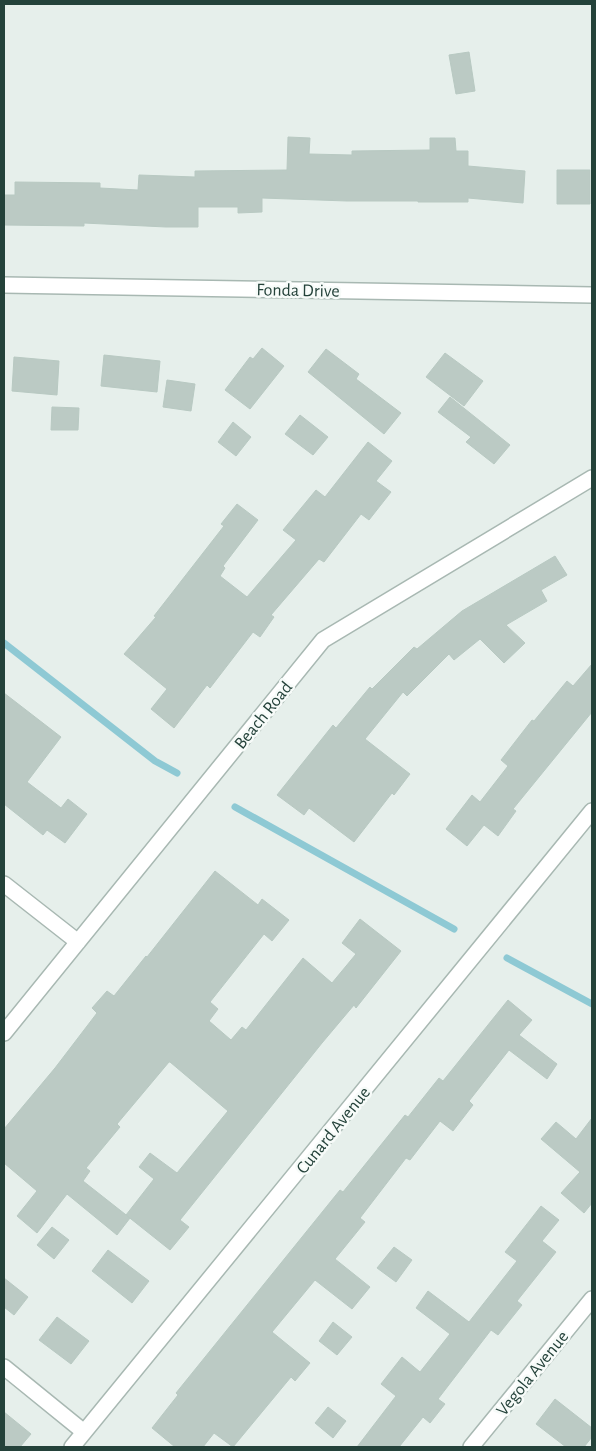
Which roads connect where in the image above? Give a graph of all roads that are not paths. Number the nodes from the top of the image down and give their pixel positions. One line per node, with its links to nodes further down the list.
1 (4, 284): 2 (street, Fonda Drive)
2 (592, 295)
3 (592, 478): 6 (street, Beach Road)
4 (592, 811): 10 (street, Cunard Avenue)
5 (4, 884): 6 (street)
6 (78, 942): 7 (street, Beach Road)
7 (4, 1033)
8 (592, 1299): 12 (street, Vegola Avenue)
9 (4, 1367): 10 (street)
10 (84, 1432): 11 (street, Cunard Avenue)
11 (72, 1447)
12 (471, 1447)

